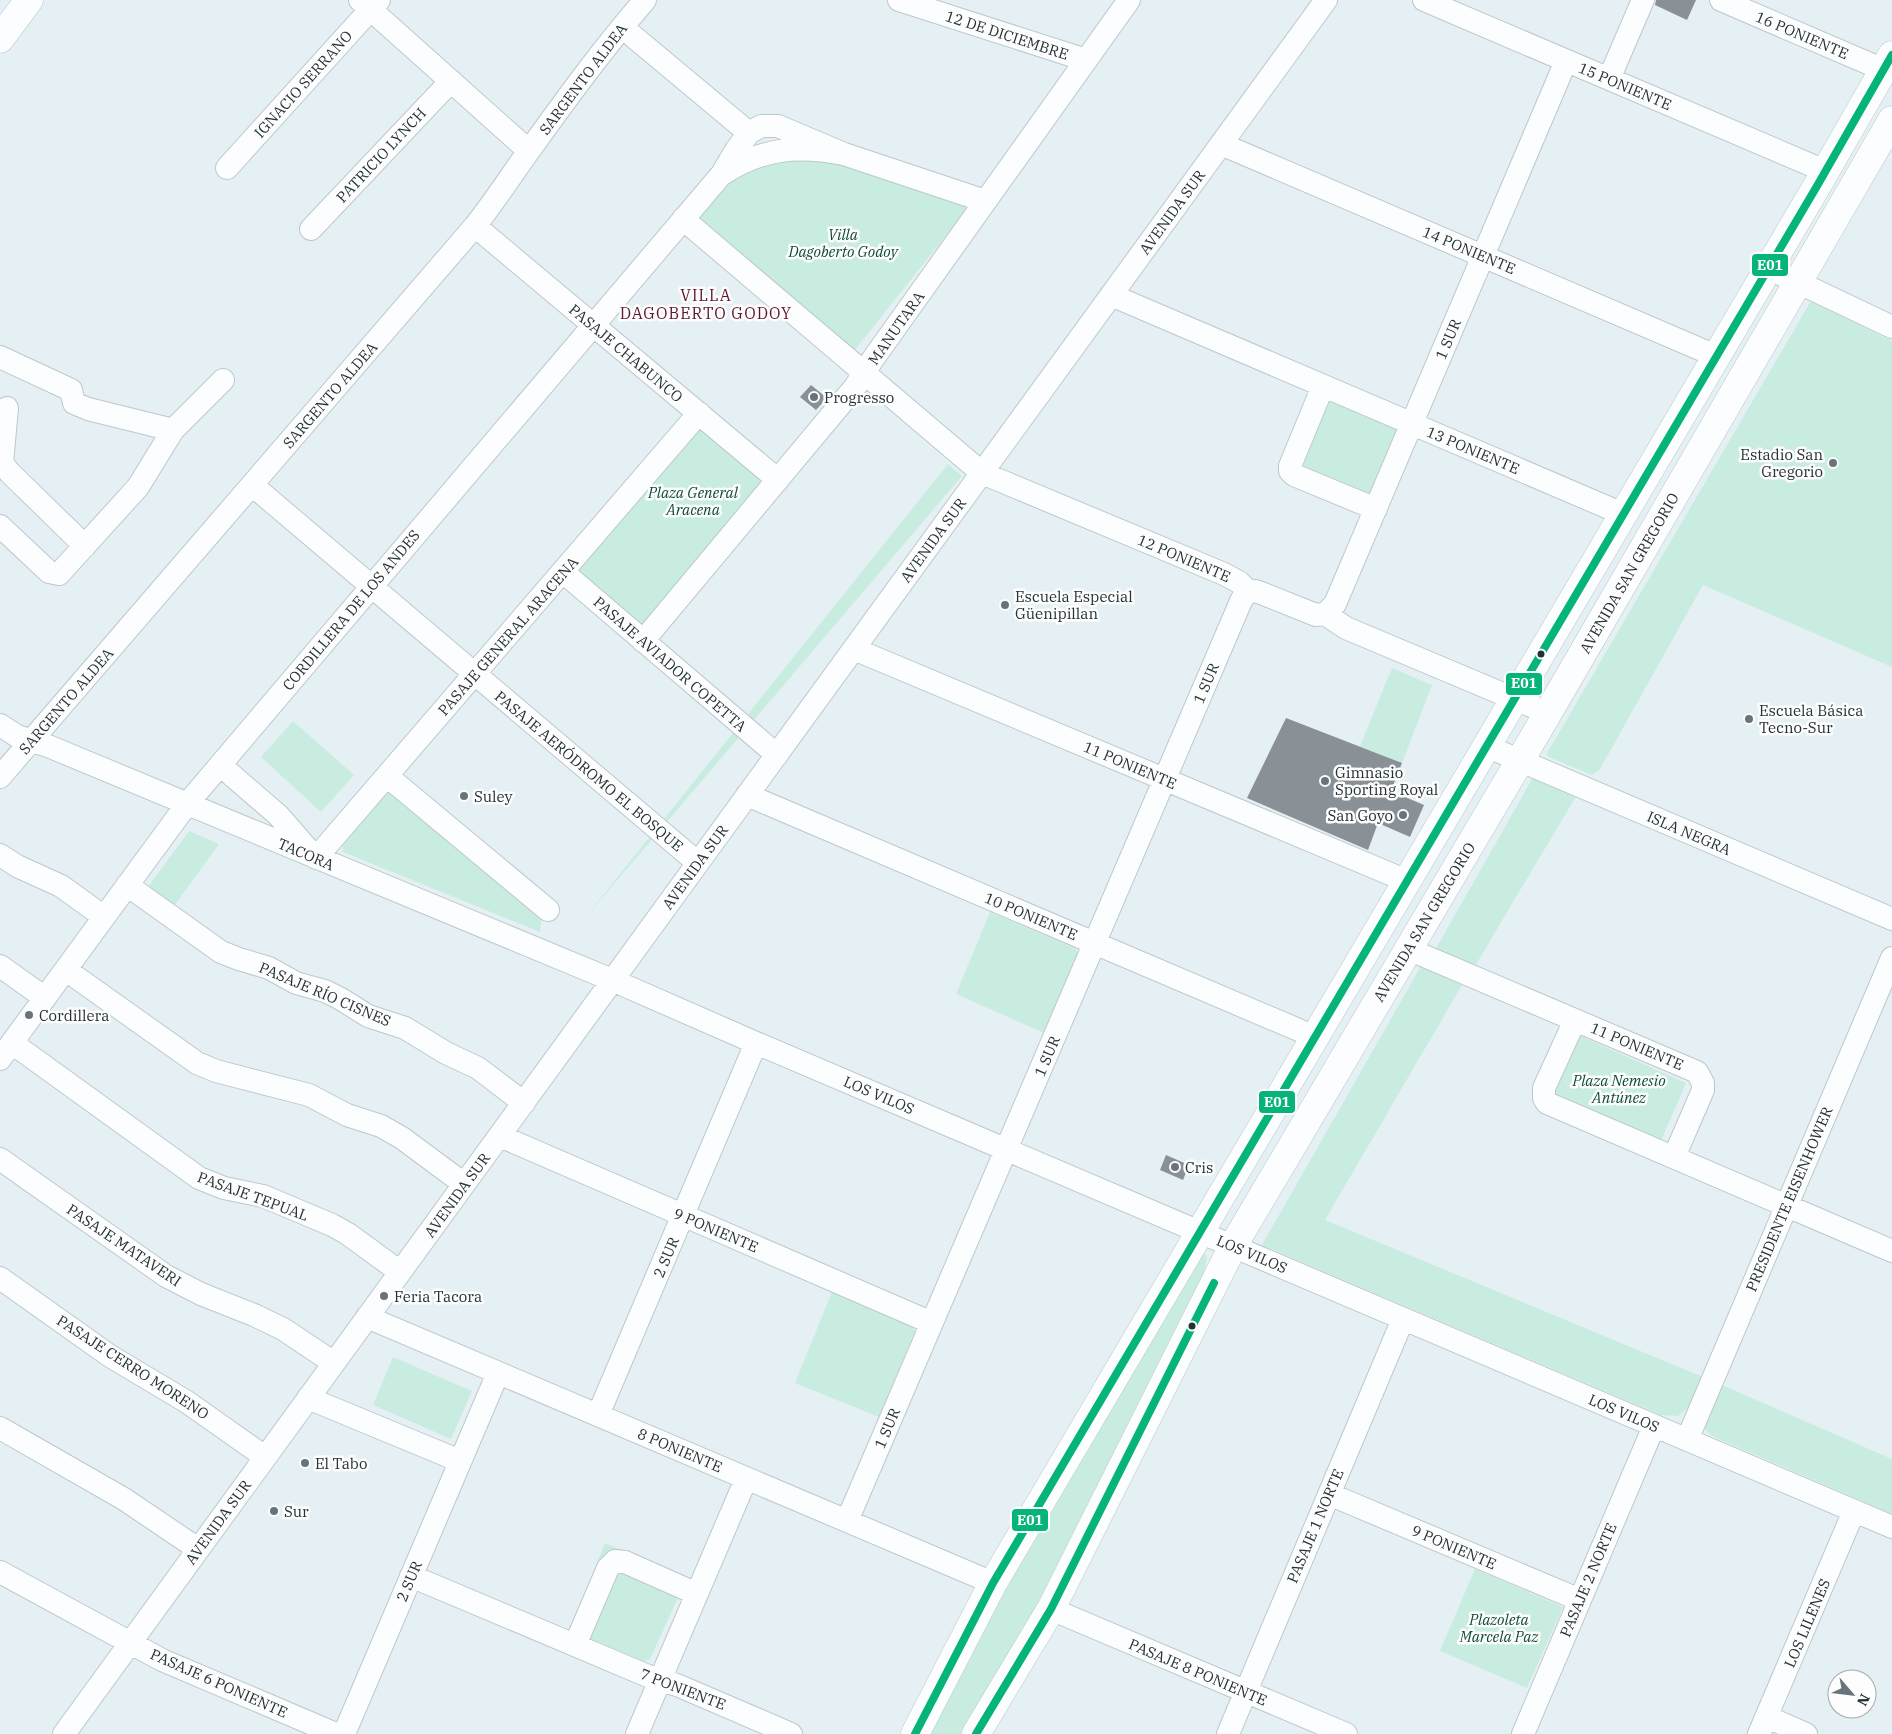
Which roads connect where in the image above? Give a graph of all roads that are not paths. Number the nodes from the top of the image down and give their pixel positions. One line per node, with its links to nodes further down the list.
1 (29, 0): 11 (main road)
2 (645, 0): 10 (street, SARGENTO ALDEA)
3 (899, 0): 12 (street, 12 DE DICIEMBRE)
4 (1129, 0): 12 (street, MANUTARA)
5 (1326, 0): 19 (street, AVENIDA SUR)
6 (1424, 0): 13 (street, 15 PONIENTE)
7 (1643, 0): 15 (street)
8 (1721, 0): 14 (street, 16 PONIENTE)
9 (370, 3): 16 (street); 22 (street, IGNACIO SERRANO)
10 (622, 27): 18 (street); 20 (street, SARGENTO ALDEA)
11 (0, 39)
12 (1086, 60): 25 (street, MANUTARA)
13 (1566, 61): 15 (street, 15 PONIENTE); 29 (street, 1 SUR)
14 (1888, 62): 23 (main road)
15 (1609, 79): 23 (street, 15 PONIENTE)
16 (451, 81): 20 (street); 28 (street, PATRICIO LYNCH)
17 (1892, 120): 31 (main road, AVENIDA SAN GREGORIO)
18 (750, 133): 21 (street); 24 (street, CORDILLERA DE LOS ANDES)
19 (1221, 144): 29 (street, 14 PONIENTE); 32 (street, AVENIDA SUR)
20 (529, 150): 27 (street, SARGENTO ALDEA)
21 (844, 154): 24 (street, CORDILLERA DE LOS ANDES); 25 (street)
22 (227, 168)
23 (1825, 171): 30 (main road)
24 (722, 175): 26 (street, CORDILLERA DE LOS ANDES)
25 (985, 201): 37 (street, MANUTARA)
26 (683, 219): 33 (street, CORDILLERA DE LOS ANDES); 37 (street, 12 PONIENTE)
27 (475, 226): 33 (street, PASAJE CHABUNCO); 46 (street, SARGENTO ALDEA)
28 (311, 229)
29 (1483, 256): 35 (street, 14 PONIENTE); 42 (street, 1 SUR)
30 (1768, 268): 31 (street); 35 (main road)
31 (1798, 282): 34 (street); 59 (main road, AVENIDA SAN GREGORIO)
32 (1111, 295): 39 (street, 13 PONIENTE); 44 (street, AVENIDA SUR)
33 (593, 325): 41 (street, PASAJE CHABUNCO); 52 (street, CORDILLERA DE LOS ANDES)
34 (1892, 327)
35 (1716, 356): 48 (main road)
36 (0, 357): 43 (street)
37 (864, 373): 44 (street, 12 PONIENTE); 45 (street, MANUTARA)
38 (223, 380): 43 (street)
39 (1323, 386): 42 (street, 13 PONIENTE); 47 (street)
40 (7, 408): 50 (street)
41 (699, 414): 45 (street, PASAJE CHABUNCO); 51 (street, PASAJE GENERAL ARACENA)
42 (1412, 424): 47 (street, 1 SUR); 48 (street, 13 PONIENTE)
43 (173, 430): 50 (street)
44 (982, 473): 53 (street, 12 PONIENTE); 56 (street, AVENIDA SUR)
45 (778, 480): 55 (street, MANUTARA)
46 (252, 485): 52 (street, PASAJE AERÓDROMO EL BOSQUE); 61 (street, SARGENTO ALDEA)
47 (1376, 509): 54 (street, 1 SUR)
48 (1623, 514): 58 (main road)
49 (0, 527): 50 (street)
50 (85, 546)
51 (562, 572): 55 (street, PASAJE AVIADOR COPETTA); 57 (street, PASAJE GENERAL ARACENA)
52 (371, 586): 57 (street, PASAJE AERÓDROMO EL BOSQUE); 65 (street, CORDILLERA DE LOS ANDES)
53 (1250, 592): 54 (street, 12 PONIENTE); 68 (street, 1 SUR)
54 (1326, 614): 58 (street, 12 PONIENTE)
55 (643, 641): 63 (street, PASAJE AVIADOR COPETTA)
56 (854, 649): 63 (street, AVENIDA SUR); 68 (street, 11 PONIENTE)
57 (475, 674): 66 (street, PASAJE GENERAL ARACENA); 73 (street, PASAJE AERÓDROMO EL BOSQUE)
58 (1513, 698): 59 (street, 12 PONIENTE); 62 (main road)
59 (1548, 713): 64 (main road, AVENIDA SAN GREGORIO)
60 (0, 725): 61 (street, TACORA)
61 (31, 741): 67 (street, SARGENTO ALDEA); 70 (street, TACORA)
62 (1486, 746): 64 (street, ISLA NEGRA); 74 (main road)
63 (776, 755): 69 (street, AVENIDA SUR)
64 (1519, 760): 78 (street, ISLA NEGRA); 80 (main road, AVENIDA SAN GREGORIO)
65 (220, 765): 70 (street, CORDILLERA DE LOS ANDES); 72 (street)
66 (387, 776): 72 (street, PASAJE GENERAL ARACENA); 76 (street)
67 (0, 777)
68 (1165, 779): 74 (street, 11 PONIENTE); 79 (street, 1 SUR)
69 (747, 795): 73 (street, AVENIDA SUR); 79 (street, 10 PONIENTE)
70 (187, 804): 72 (street, TACORA); 75 (street, CORDILLERA DE LOS ANDES)
71 (0, 855): 77 (street)
72 (316, 858): 84 (street, TACORA)
73 (698, 863): 84 (street, AVENIDA SUR)
74 (1407, 881): 87 (main road)
75 (127, 885): 77 (street, CORDILLERA DE LOS ANDES); 90 (street, PASAJE RÍO CISNES)
76 (548, 910)
77 (104, 917): 83 (street, CORDILLERA DE LOS ANDES)
78 (1891, 918)
79 (1095, 943): 87 (street, 10 PONIENTE); 92 (street, 1 SUR)
80 (1408, 950): 86 (street, 11 PONIENTE); 99 (main road, AVENIDA SAN GREGORIO)
81 (1892, 958): 96 (street, PRESIDENTE EISENHOWER)
82 (0, 966): 85 (street)
83 (66, 970): 85 (street, CORDILLERA DE LOS ANDES); 95 (street)
84 (612, 980): 88 (street, LOS VILOS); 90 (street, AVENIDA SUR)
85 (44, 998): 89 (street, CORDILLERA DE LOS ANDES)
86 (1575, 1020): 93 (street, 11 PONIENTE); 93 (street, 11 PONIENTE)
87 (1315, 1036): 98 (main road)
88 (756, 1043): 92 (street, LOS VILOS); 97 (street, 2 SUR)
89 (6, 1051): 101 (street, PASAJE TEPUAL)
90 (524, 1102): 91 (street, AVENIDA SUR)
91 (500, 1136): 95 (street, AVENIDA SUR); 97 (street, 9 PONIENTE)
92 (1006, 1150): 98 (street, LOS VILOS); 105 (street, 1 SUR)
93 (1674, 1158): 96 (street, 11 PONIENTE)
94 (0, 1159): 106 (street, PASAJE MATAVERI)
95 (464, 1184): 101 (street, AVENIDA SUR)
96 (1786, 1205): 100 (street, 11 PONIENTE); 112 (street, PRESIDENTE EISENHOWER)
97 (683, 1216): 105 (street, 9 PONIENTE); 109 (street, 2 SUR)
98 (1200, 1232): 99 (street, LOS VILOS); 123 (main road)
99 (1233, 1246): 104 (street, LOS VILOS); 126 (main road, AVENIDA SAN GREGORIO)
100 (1892, 1251)
101 (400, 1272): 103 (street, AVENIDA SUR)
102 (0, 1278): 113 (street, PASAJE CERRO MORENO)
103 (367, 1317): 106 (street, AVENIDA SUR); 107 (street, 8 PONIENTE)
104 (1403, 1319): 110 (street, LOS VILOS); 116 (street, PASAJE 1 NORTE)
105 (932, 1323): 118 (street, 1 SUR)
106 (334, 1363): 108 (street, AVENIDA SUR)
107 (498, 1373): 109 (street, 8 PONIENTE); 114 (street, 2 SUR)
108 (308, 1398): 113 (street, AVENIDA SUR); 114 (street)
109 (598, 1416): 115 (street, 8 PONIENTE)
110 (1654, 1426): 112 (street, LOS VILOS); 125 (street, PASAJE 2 NORTE)
111 (0, 1428): 120 (street)
112 (1687, 1440): 117 (street, LOS VILOS)
113 (266, 1457): 120 (street, AVENIDA SUR)
114 (460, 1461): 122 (street, 2 SUR)
115 (746, 1478): 118 (street, 8 PONIENTE); 124 (street)
116 (1329, 1494): 125 (street, 9 PONIENTE); 130 (street, PASAJE 1 NORTE)
117 (1854, 1511): 119 (street, LOS VILOS); 131 (street, LOS LILENES)
118 (847, 1521): 123 (street, 8 PONIENTE)
119 (1892, 1527)
120 (198, 1550): 127 (street, AVENIDA SUR)
121 (0, 1572): 127 (street, PASAJE 6 PONIENTE)
122 (411, 1576): 128 (street, 7 PONIENTE); 134 (street, 2 SUR)
123 (993, 1583): 137 (main road)
124 (697, 1594): 128 (street); 129 (street)
125 (1580, 1600): 141 (street, PASAJE 2 NORTE)
126 (1051, 1609): 130 (street, PASAJE 8 PONIENTE); 138 (main road, AVENIDA SAN GREGORIO)
127 (130, 1643): 132 (street, AVENIDA SUR); 133 (street, PASAJE 6 PONIENTE)
128 (575, 1645): 129 (street, 7 PONIENTE)
129 (661, 1680): 135 (street); 136 (street, 7 PONIENTE)
130 (1245, 1692): 139 (street, PASAJE 1 NORTE); 140 (street, PASAJE 8 PONIENTE)
131 (1763, 1726): 142 (street)
132 (64, 1734)
133 (336, 1734)
134 (344, 1734)
135 (638, 1734)
136 (792, 1734)
137 (915, 1734)
138 (976, 1734)
139 (1228, 1734)
140 (1346, 1734)
141 (1524, 1734)
142 (1806, 1734)

